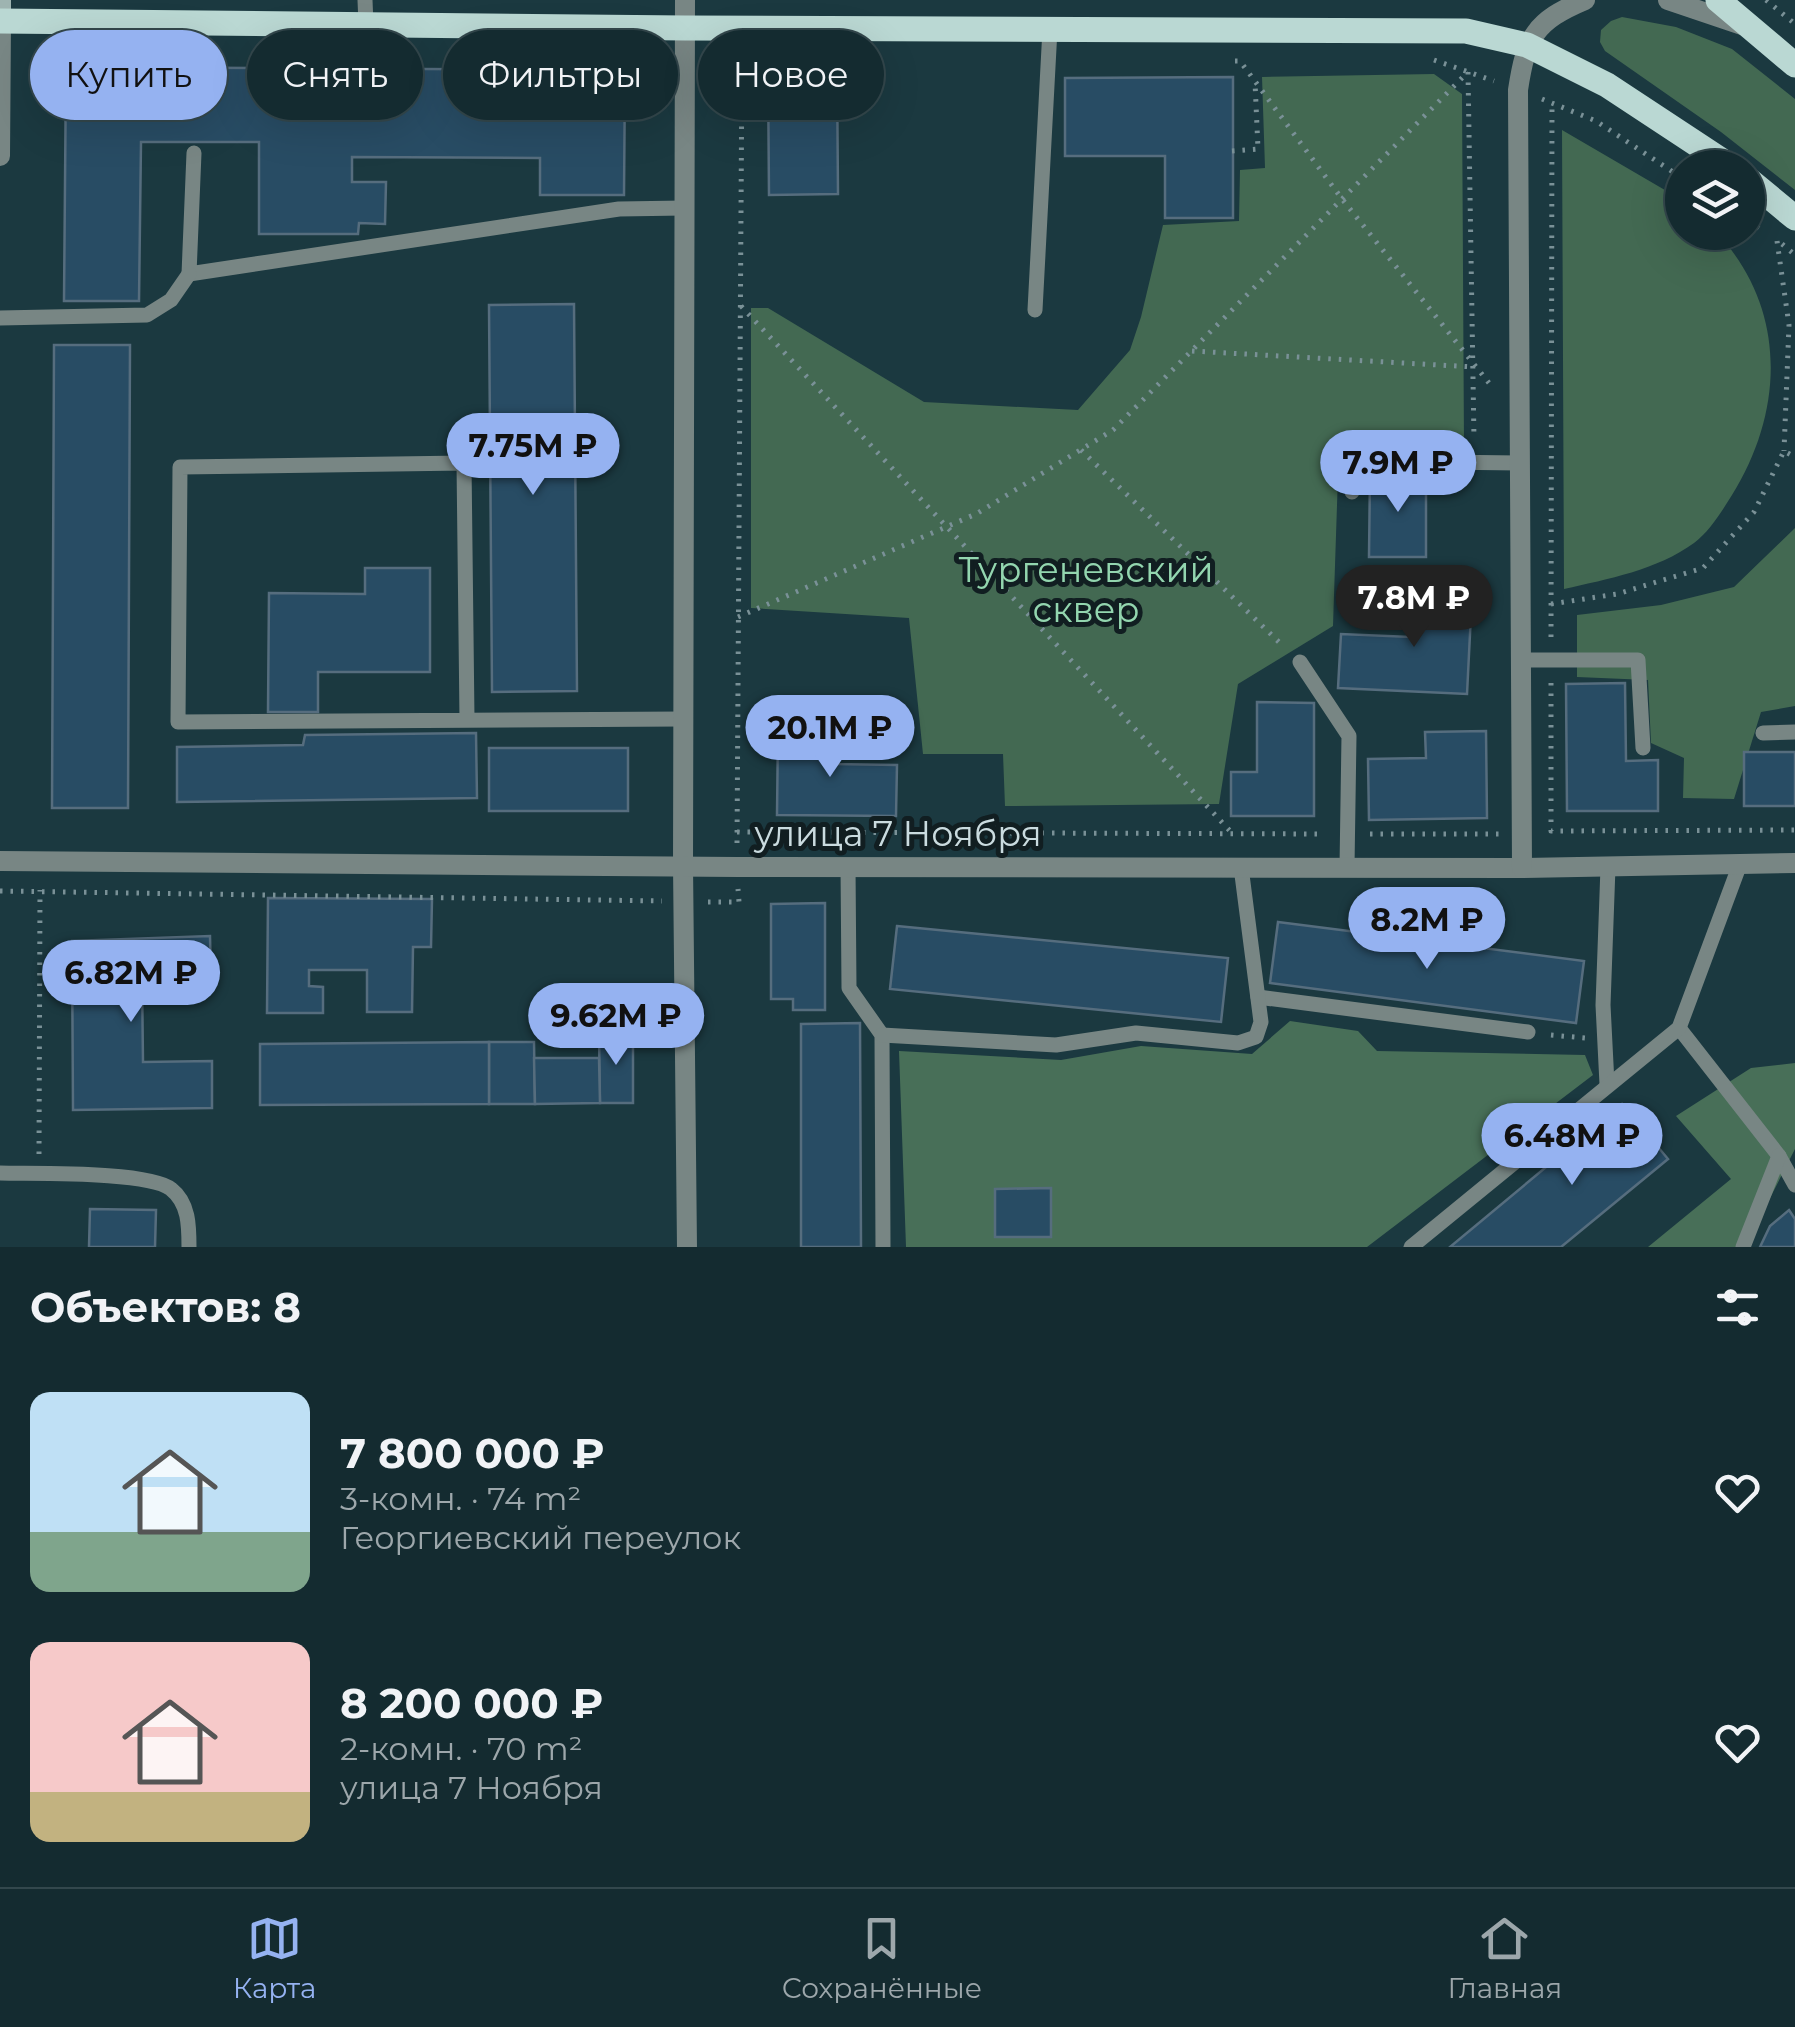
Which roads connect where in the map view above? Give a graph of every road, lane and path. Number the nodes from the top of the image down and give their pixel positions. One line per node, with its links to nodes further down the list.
1 (1, 0): 8 (street)
2 (684, 0): 10 (street)
3 (1585, 0): 14 (street)
4 (1668, 0): 13 (street)
5 (1718, 0): 13 (main road)
6 (1766, 0): 9 (path)
7 (365, 12): 8 (main road); 10 (main road)
8 (0, 21): 24 (street)
9 (1795, 24)
10 (684, 28): 11 (main road); 28 (street)
11 (742, 28): 12 (main road); 32 (path)
12 (1050, 29): 14 (main road); 33 (lane)
13 (1756, 30): 16 (main road)
14 (1527, 45): 19 (street); 21 (main road)
15 (1221, 60): 18 (path)
16 (1795, 65)
17 (1468, 72): 19 (path); 27 (path); 36 (path)
18 (1255, 81): 22 (path); 27 (path)
19 (1518, 90): 20 (path); 37 (street)
20 (1552, 102): 25 (path); 38 (path)
21 (1705, 150)
22 (1232, 151)
23 (194, 154): 31 (lane)
24 (0, 156)
25 (1665, 167)
26 (1765, 193): 29 (main road)
27 (1342, 199): 35 (path); 36 (path)
28 (684, 208): 31 (lane); 52 (street)
29 (1795, 218)
30 (1777, 240): 40 (path)
31 (188, 274): 34 (lane)
32 (739, 304): 45 (path); 47 (path)
33 (1035, 310)
34 (0, 318)
35 (1190, 351): 36 (path); 39 (path)
36 (1474, 367): 37 (path); 42 (path)
37 (1520, 416): 38 (path); 43 (street)
38 (1551, 447): 46 (path)
39 (1081, 450): 45 (path); 50 (path)
40 (1784, 451): 41 (path); 46 (path)
41 (1795, 457)
42 (1474, 462): 43 (lane); 44 (lane)
43 (1520, 463): 49 (street)
44 (1352, 492)
45 (946, 526): 47 (path); 60 (path)
46 (1550, 604): 48 (path)
47 (738, 617): 59 (path)
48 (1551, 659): 49 (lane); 55 (lane); 57 (path)
49 (1521, 660): 56 (street)
50 (1300, 662): 61 (lane)
51 (467, 719): 51 (lane); 52 (lane)
52 (683, 719): 67 (street)
53 (1795, 732): 54 (lane)
54 (1763, 733)
55 (1643, 748)
56 (1522, 804): 57 (path); 73 (street)
57 (1550, 804): 58 (path)
58 (1795, 830)
59 (738, 832): 60 (path); 68 (path)
60 (1232, 833): 61 (path)
61 (1347, 834): 62 (path); 71 (lane)
62 (1504, 834)
63 (0, 861): 64 (street, улица 7 Ноября)
64 (40, 862): 67 (street, улица 7 Ноября); 75 (path)
65 (1795, 863): 66 (street, улица 7 Ноября)
66 (1740, 864): 72 (street, улица 7 Ноября); 79 (lane)
67 (683, 865): 68 (street, улица 7 Ноября); 77 (street)
68 (737, 866): 69 (street, улица 7 Ноября); 77 (path)
69 (848, 866): 70 (street, улица 7 Ноября); 81 (lane)
70 (1242, 867): 71 (street, улица 7 Ноября); 78 (lane)
71 (1347, 867): 73 (street, улица 7 Ноября)
72 (1608, 867): 73 (street, улица 7 Ноября); 82 (lane)
73 (1522, 868)
74 (0, 891): 75 (path)
75 (40, 892): 76 (path); 86 (path)
76 (642, 900)
77 (684, 902): 89 (street)
78 (1258, 998): 80 (lane); 81 (lane)
79 (1679, 1028): 83 (lane); 84 (lane)
80 (1528, 1032): 82 (path)
81 (882, 1035): 90 (lane)
82 (1603, 1040): 83 (lane)
83 (1608, 1084): 91 (lane)
84 (1779, 1156): 87 (lane); 92 (lane)
85 (0, 1173): 86 (lane)
86 (39, 1175): 88 (lane)
87 (1795, 1184)
88 (190, 1247)
89 (687, 1247)
90 (883, 1247)
91 (1411, 1247)
92 (1743, 1247)

